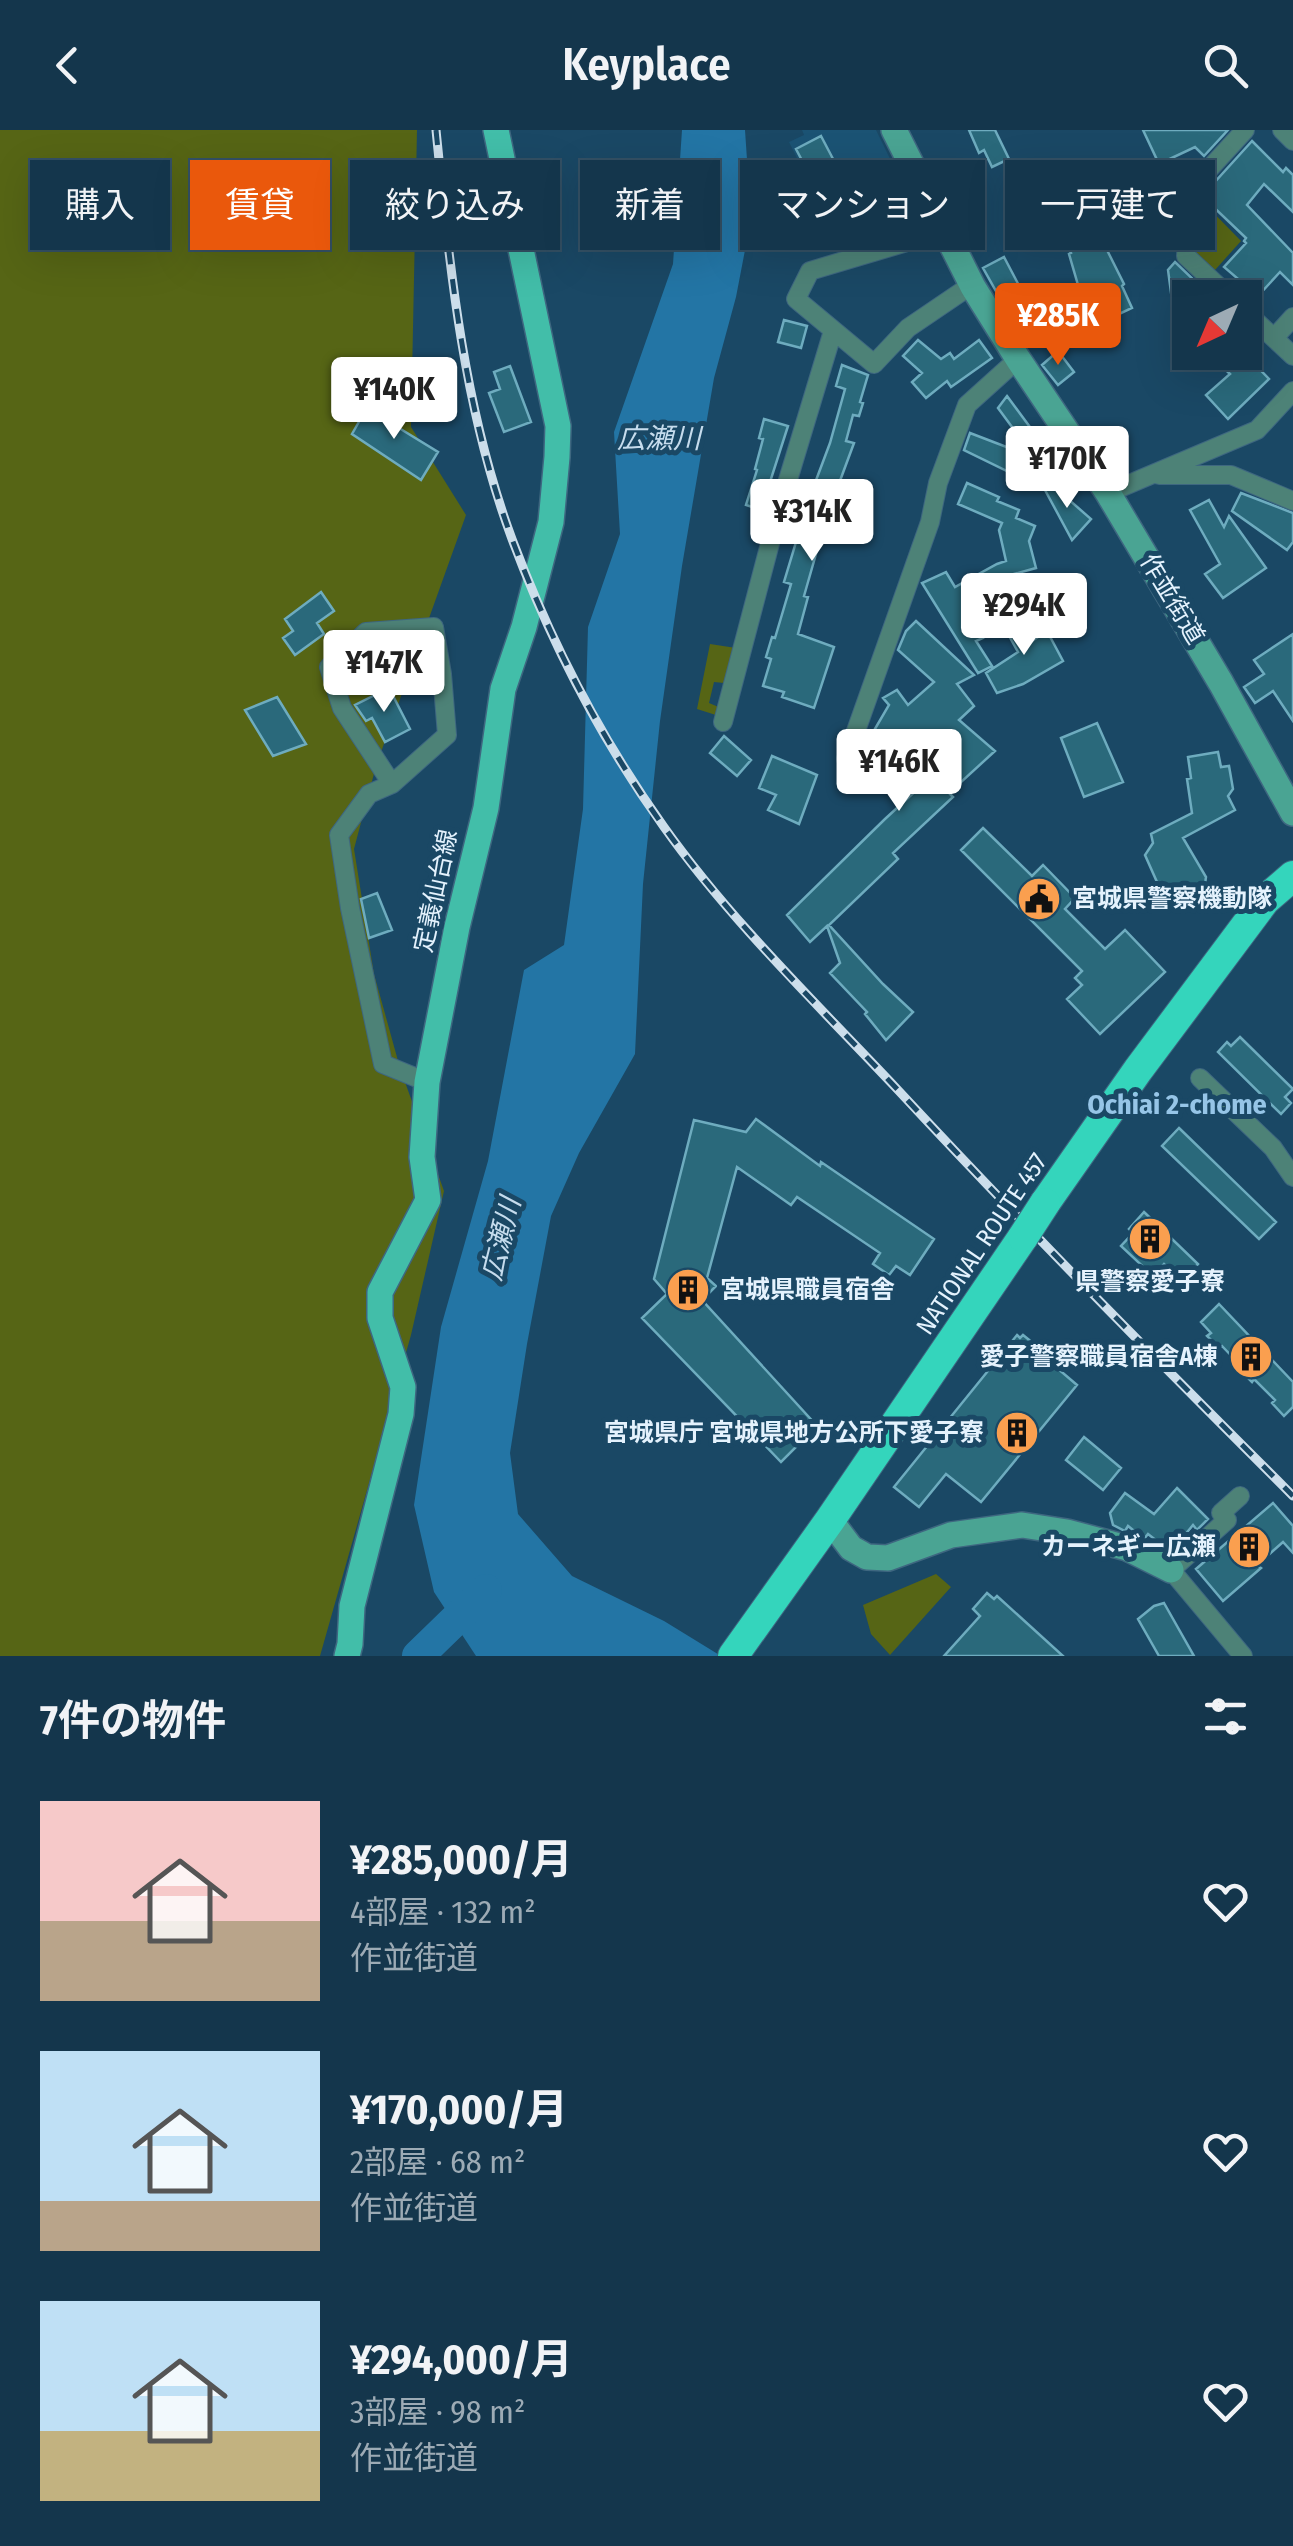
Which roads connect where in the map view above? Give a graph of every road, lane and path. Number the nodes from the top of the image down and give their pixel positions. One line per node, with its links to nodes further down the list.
1 (496, 130): 27 (main road, 定義仙台線)
2 (894, 130): 6 (street, 作並街道)
3 (1245, 130): 9 (street)
4 (1282, 130): 5 (street)
5 (1293, 141)
6 (909, 160)
7 (880, 250): 13 (street)
8 (954, 250): 10 (street, 作並街道)
9 (1212, 280)
10 (973, 287): 13 (street); 16 (street, 作並街道)
11 (1293, 316): 14 (street)
12 (1262, 327): 14 (street)
13 (833, 331): 21 (street)
14 (1274, 338): 15 (street)
15 (1293, 356)
16 (1018, 359): 19 (street, 作並街道); 22 (street)
17 (1293, 390): 18 (street)
18 (1150, 475): 19 (street); 20 (street)
19 (1108, 493): 24 (street, 作並街道)
20 (1293, 501)
21 (722, 722)
22 (846, 759)
23 (392, 784): 23 (street); 27 (street)
24 (1293, 813)
25 (1293, 876): 30 (highway, NATIONAL ROUTE 457, bridge)
26 (1200, 1078): 28 (street)
27 (428, 1082): 32 (main road, 定義仙台線)
28 (1293, 1177)
29 (1240, 1496): 31 (street)
30 (830, 1520): 31 (street); 33 (highway, NATIONAL ROUTE 457)
31 (1171, 1570): 34 (street)
32 (347, 1656)
33 (733, 1656)
34 (1244, 1656)

